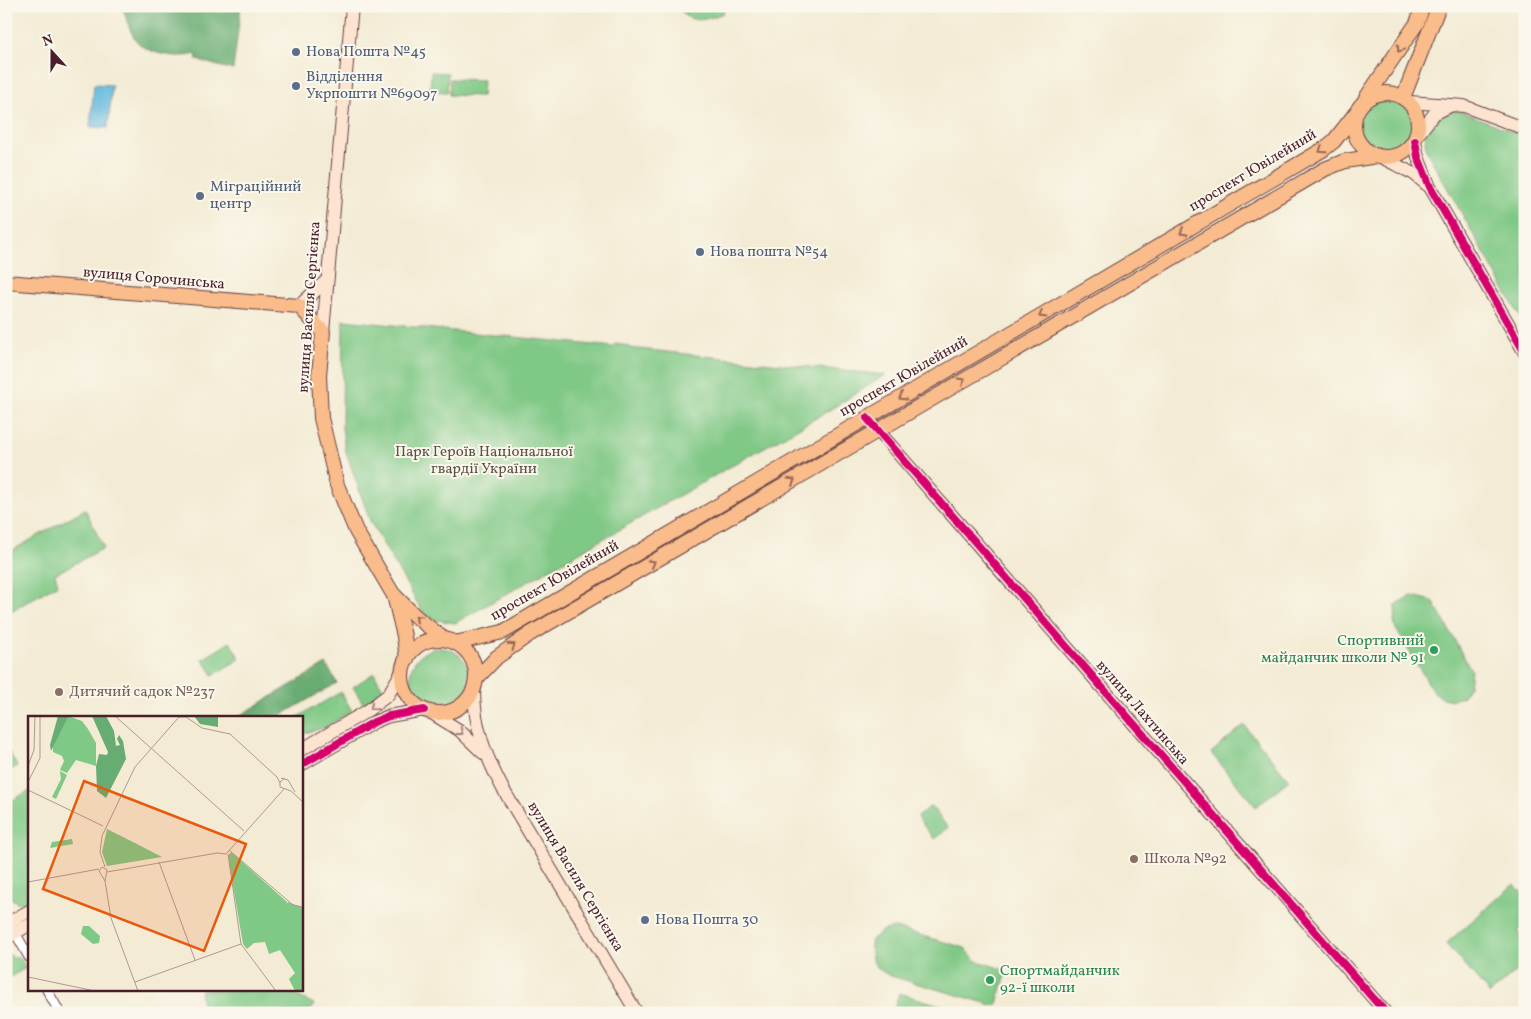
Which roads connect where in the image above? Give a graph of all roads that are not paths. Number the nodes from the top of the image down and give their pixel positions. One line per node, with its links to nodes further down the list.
1 (352, 6): 11 (street, вулиця Василя Сергієнка)
2 (1423, 6): 6 (main road, проспект Ювілейний, one-way to 6)
3 (1439, 6): 4 (main road)
4 (1406, 100): 5 (street); 6 (main road); 8 (main road)
5 (1450, 106): 7 (street); 8 (street)
6 (1359, 109): 9 (main road); 16 (main road, проспект Ювілейний, one-way to 16)
7 (1525, 129)
8 (1416, 139): 9 (main road); 10 (street)
9 (1380, 157): 10 (street); 17 (main road, one-way to 9)
10 (1430, 188): 15 (street)
11 (326, 281): 13 (street); 14 (street, вулиця Василя Сергієнка)
12 (6, 282): 13 (main road, вулиця Сорочинська)
13 (299, 306): 14 (main road)
14 (323, 332): 18 (main road, вулиця Василя Сергієнка)
15 (1525, 353)
16 (867, 418): 17 (street, вулиця Лахтинська); 19 (main road, проспект Ювілейний)
17 (878, 431): 21 (main road, one-way to 17); 33 (street, вулиця Лахтинська)
18 (393, 594): 19 (main road, вулиця Василя Сергієнка, one-way to 18); 20 (main road, вулиця Василя Сергієнка)
19 (450, 641): 20 (main road); 21 (main road)
20 (405, 664): 22 (main road); 23 (street, one-way to 23)
21 (475, 684): 22 (main road); 24 (street, вулиця Василя Сергієнка)
22 (427, 711): 24 (street, вулиця Василя Сергієнка, one-way to 24); 25 (street)
23 (302, 749)
24 (487, 757): 32 (street, вулиця Василя Сергієнка)
25 (302, 764)
26 (28, 911): 28 (street)
27 (28, 925): 28 (street)
28 (9, 927): 29 (street)
29 (28, 956)
30 (48, 992): 31 (street)
31 (60, 1013)
32 (637, 1013)
33 (1386, 1013)

